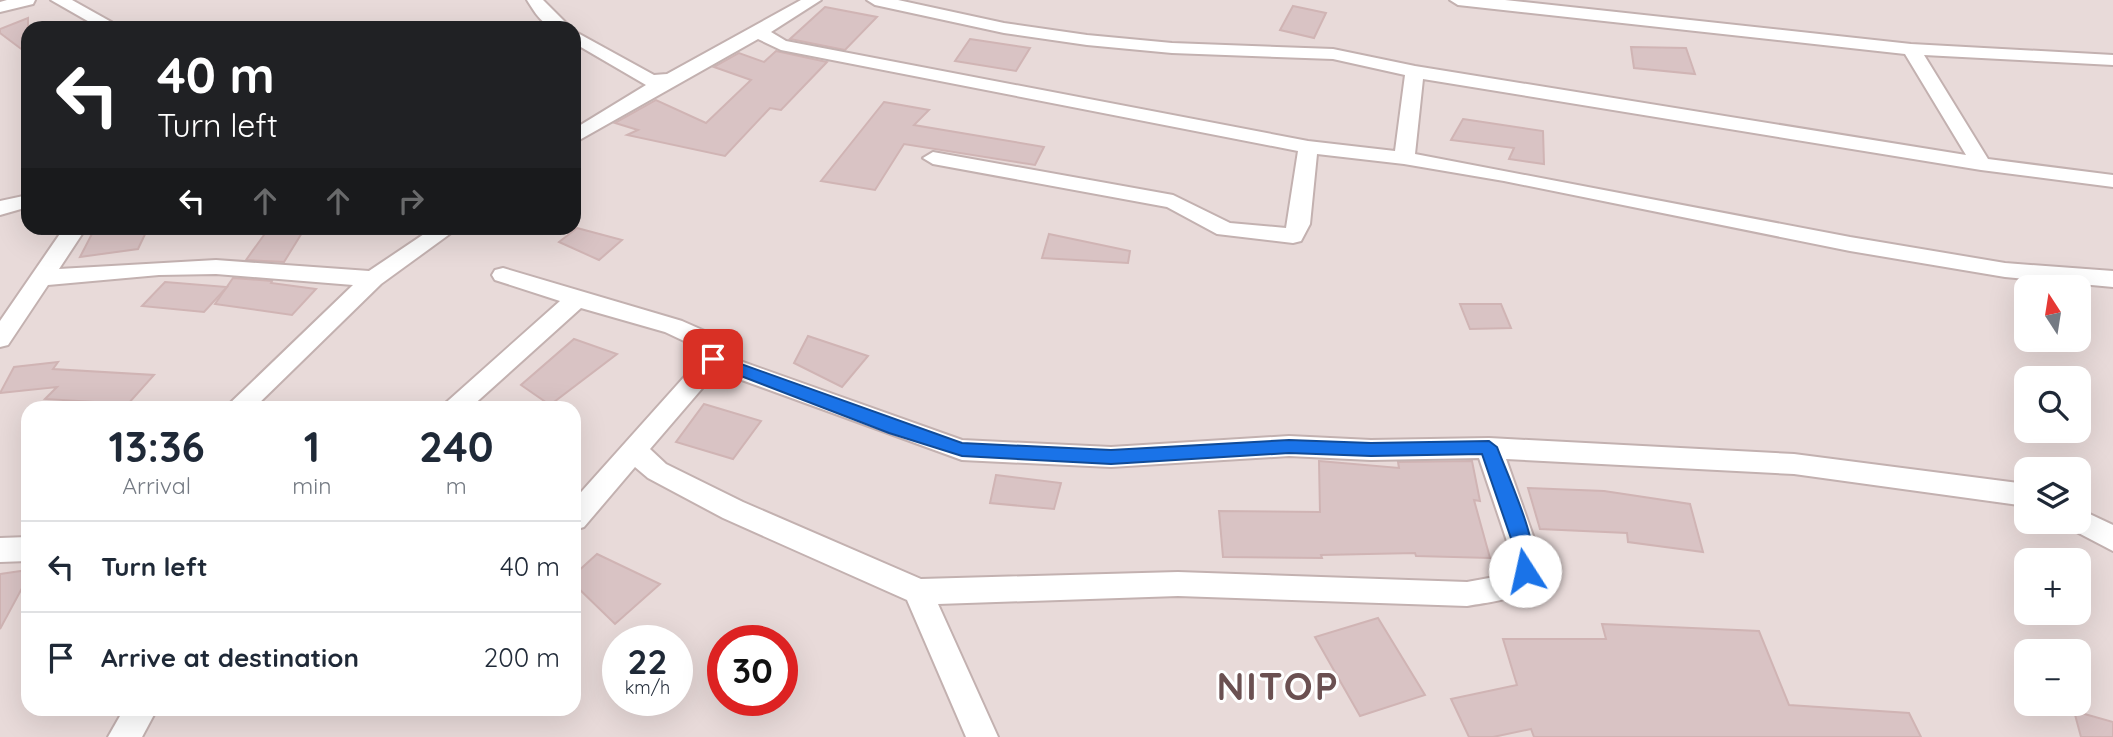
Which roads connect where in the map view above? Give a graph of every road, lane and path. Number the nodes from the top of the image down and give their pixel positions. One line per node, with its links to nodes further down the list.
1 (27, 0): 7 (street)
2 (59, 0): 9 (street)
3 (535, 0): 10 (street)
4 (813, 0): 11 (street)
5 (875, 0): 15 (street)
6 (1458, 0): 8 (street)
7 (0, 6)
8 (1564, 6): 13 (street)
9 (100, 21)
10 (553, 21)
11 (758, 32): 16 (street); 18 (street)
12 (581, 40): 16 (street)
13 (1911, 49): 14 (street); 21 (street)
14 (2113, 60)
15 (1415, 72): 20 (street); 21 (street)
16 (671, 79): 17 (street)
17 (581, 133)
18 (1308, 147): 19 (street); 20 (street)
19 (933, 158)
20 (1404, 158): 30 (street)
21 (1981, 164): 22 (street)
22 (2110, 184)
23 (21, 203): 24 (street)
24 (0, 208)
25 (70, 235): 28 (street)
26 (437, 235): 29 (street)
27 (503, 275): 31 (street)
28 (41, 278): 29 (street); 32 (street)
29 (373, 279): 34 (street)
30 (2113, 279)
31 (578, 299): 33 (street); 35 (street)
32 (0, 339)
33 (713, 359): 36 (street); 37 (street)
34 (245, 401)
35 (461, 401)
36 (1489, 447): 38 (street); 44 (street)
37 (635, 451): 39 (street); 44 (street)
38 (2014, 493)
39 (581, 511)
40 (2091, 527): 41 (street)
41 (2113, 539)
42 (21, 549): 43 (street)
43 (0, 550)
44 (919, 592): 47 (street)
45 (137, 716): 46 (street)
46 (124, 737)
47 (982, 737)

